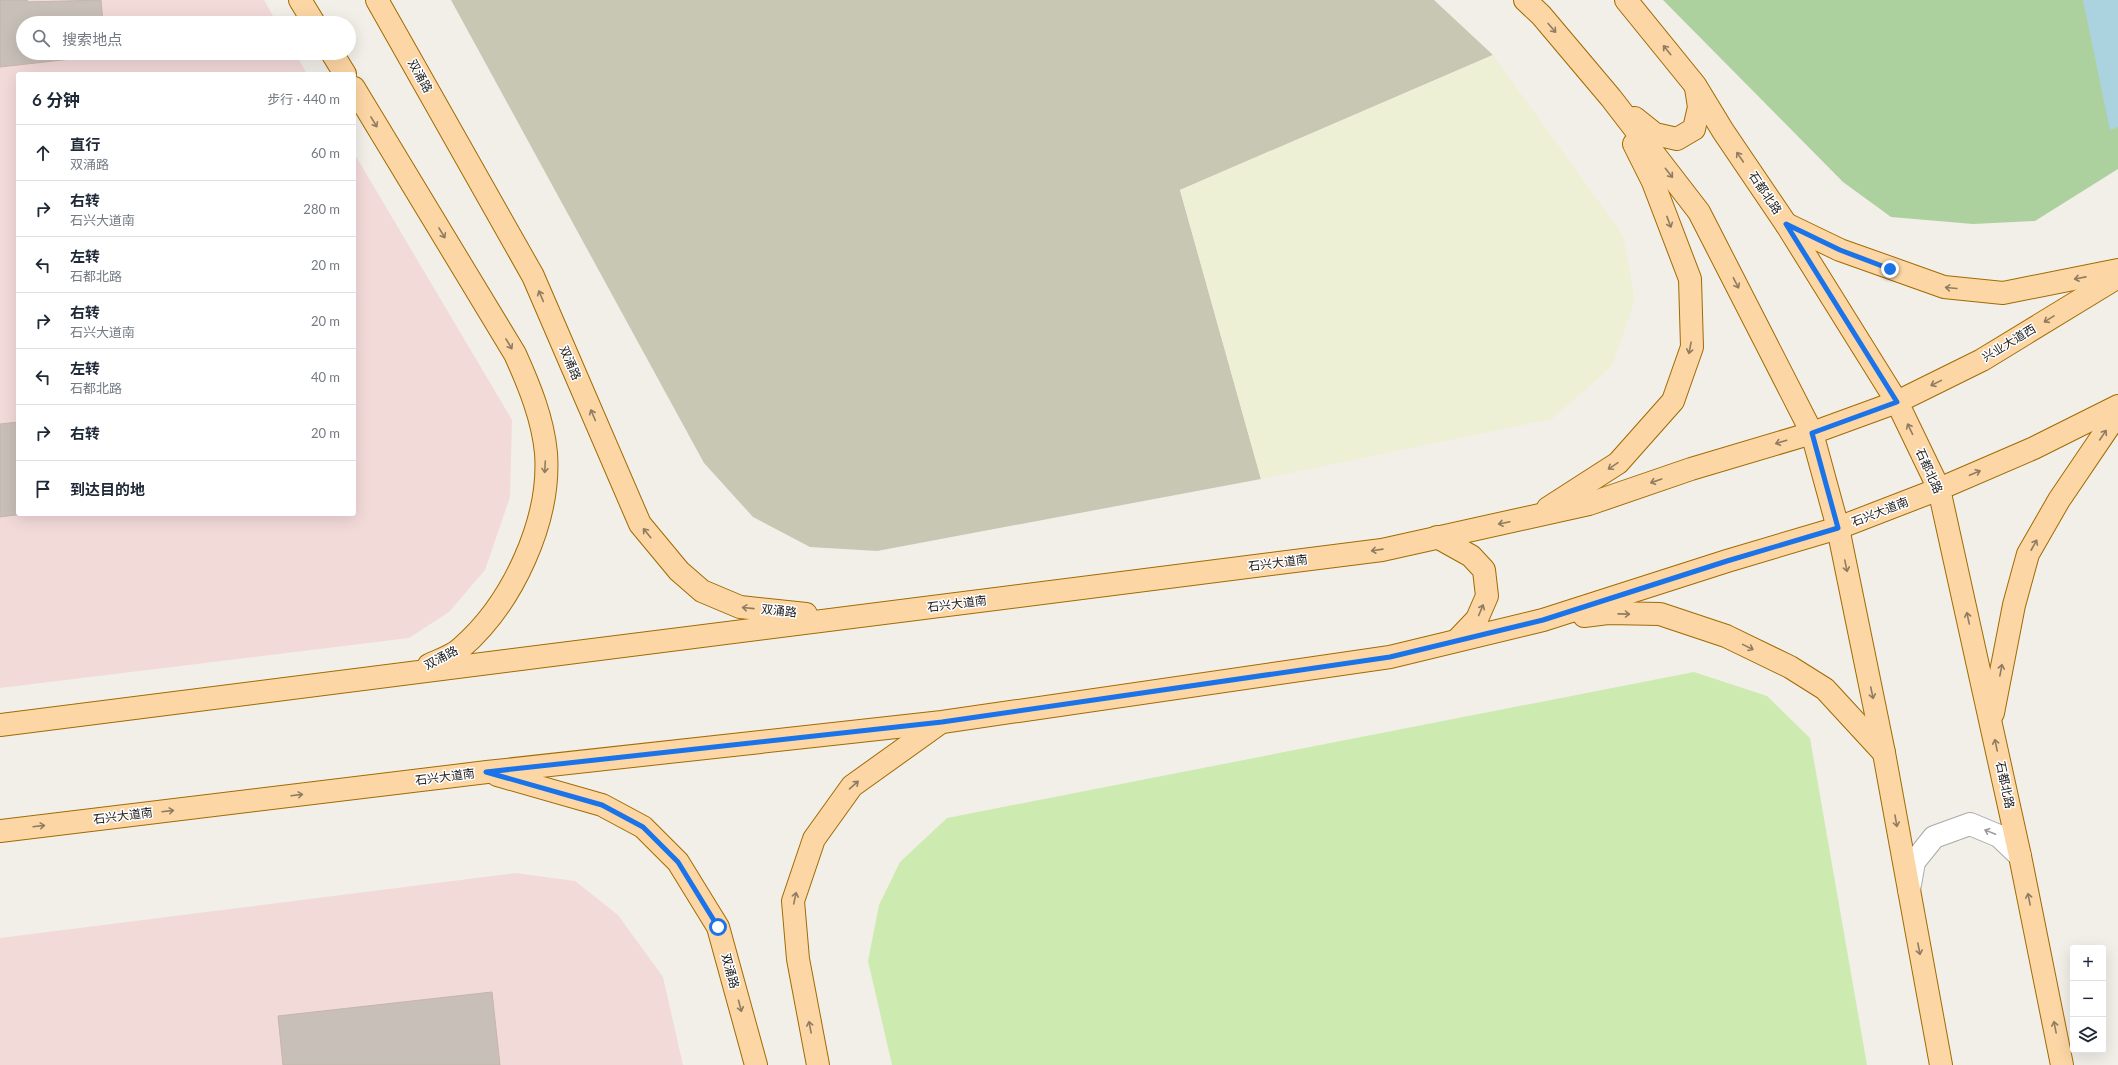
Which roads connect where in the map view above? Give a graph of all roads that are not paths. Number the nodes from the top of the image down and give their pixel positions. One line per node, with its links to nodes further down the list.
1 (300, 0): 5 (main road)
2 (377, 0): 22 (main road, 双涌路, one-way to 2)
3 (1525, 0): 10 (main road, one-way to 10)
4 (1626, 0): 8 (main road, 石都北路, one-way to 4)
5 (310, 16)
6 (336, 60): 7 (main road)
7 (344, 72)
8 (1696, 85): 10 (main road); 11 (main road, 石都北路, one-way to 8)
9 (356, 91): 25 (main road, 双涌路, one-way to 25)
10 (1611, 98): 17 (main road, one-way to 17); 19 (main road, one-way to 19)
11 (1786, 224): 12 (main road, one-way to 11); 14 (main road, 石都北路)
12 (2118, 270)
13 (2118, 277): 14 (main road, 兴业大道西, one-way to 14)
14 (1897, 402): 17 (main road, 石兴大道南); 18 (main road, 石都北路, one-way to 14)
15 (2118, 406): 18 (main road, one-way to 15)
16 (2118, 413): 27 (main road, one-way to 16)
17 (1812, 433): 19 (main road, 石兴大道南, one-way to 19); 20 (main road)
18 (1940, 489): 20 (main road, 石兴大道南); 27 (main road, 石都北路, one-way to 18)
19 (1536, 516): 21 (main road, 石兴大道南, one-way to 21)
20 (1838, 528): 23 (main road, 石兴大道南); 29 (main road, one-way to 29)
21 (1437, 537): 22 (main road, 石兴大道南, one-way to 22); 24 (main road, one-way to 21)
22 (843, 618): 25 (main road, 石兴大道南)
23 (1543, 620): 24 (main road, 石兴大道南); 29 (main road, one-way to 29)
24 (1457, 640): 26 (main road, 石兴大道南)
25 (413, 672): 28 (main road, 石兴大道南)
26 (942, 722): 30 (main road, 石兴大道南); 35 (main road, one-way to 26)
27 (1991, 722): 32 (main road, 石都北路, one-way to 27)
28 (0, 725)
29 (1884, 753): 33 (main road, one-way to 33)
30 (486, 772): 31 (main road, 石兴大道南, one-way to 30); 34 (main road, 双涌路, one-way to 34)
31 (0, 831)
32 (2020, 856): 33 (street, one-way to 33); 37 (main road, 石都北路, one-way to 32)
33 (1909, 892): 36 (main road, one-way to 36)
34 (756, 1065)
35 (818, 1065)
36 (1941, 1065)
37 (2062, 1065)

